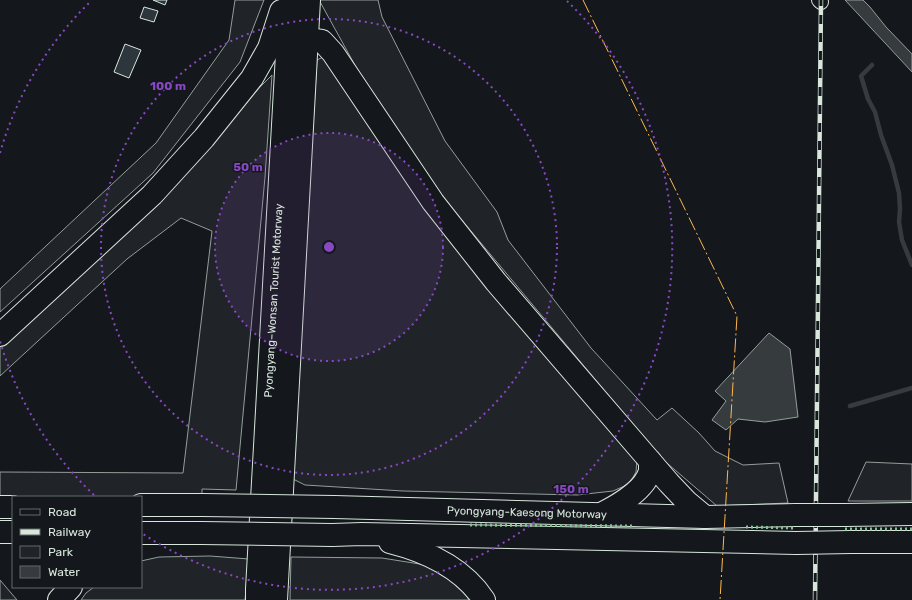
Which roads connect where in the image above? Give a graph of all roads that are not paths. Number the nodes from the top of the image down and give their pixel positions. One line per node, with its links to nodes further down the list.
1 (284, 0): 6 (highway)
2 (290, 0): 5 (highway, Pyongyang–Wonsan Tourist Motorway)
3 (309, 0): 4 (highway, Pyongyang–Wonsan Tourist Motorway)
4 (307, 38): 5 (highway); 7 (highway); 22 (highway, Pyongyang–Wonsan Tourist Motorway)
5 (287, 52): 21 (highway, Pyongyang–Wonsan Tourist Motorway)
6 (0, 335)
7 (650, 461): 11 (highway); 13 (highway)
8 (142, 505): 11 (highway, Pyongyang-Kaesong Motorway, bridge)
9 (0, 507): 10 (highway)
10 (12, 507)
11 (600, 514): 13 (highway, Pyongyang-Kaesong Motorway)
12 (912, 514): 13 (highway, Pyongyang-Kaesong Motorway, bridge)
13 (705, 517)
14 (0, 532): 15 (highway)
15 (12, 532)
16 (145, 534): 17 (highway, bridge)
17 (362, 534): 18 (highway, bridge); 23 (highway)
18 (912, 542)
19 (70, 588): 20 (highway)
20 (58, 600)
21 (257, 600)
22 (276, 600)
23 (484, 600)

